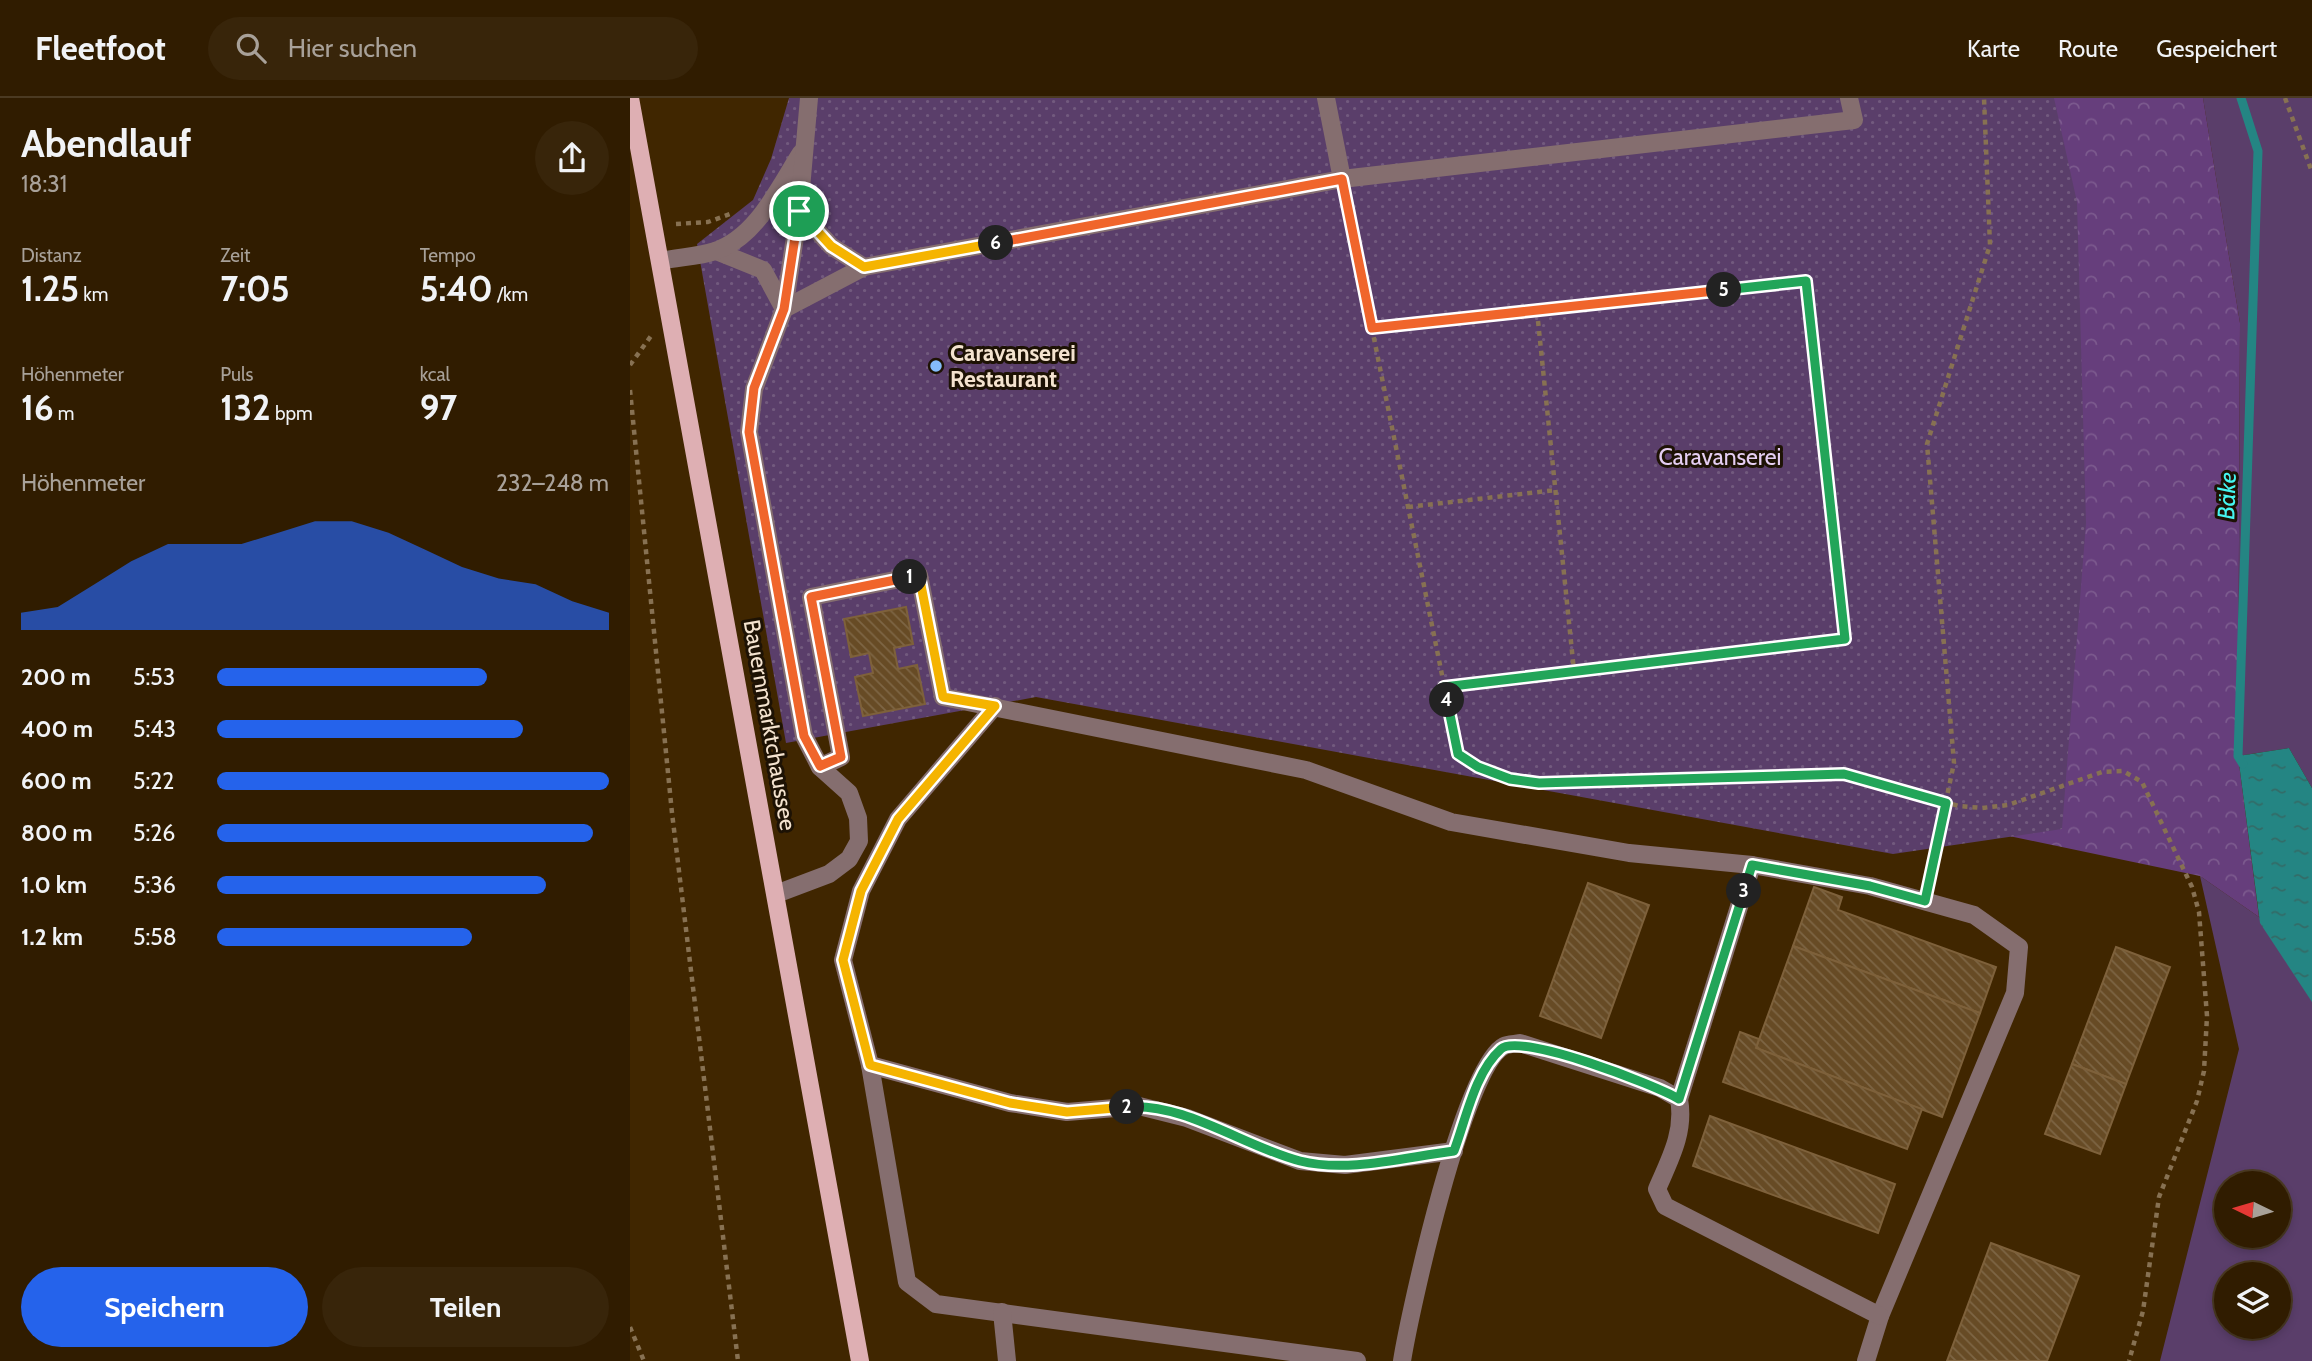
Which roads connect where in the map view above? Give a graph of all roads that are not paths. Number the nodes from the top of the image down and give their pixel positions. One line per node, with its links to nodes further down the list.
1 (630, 98): 9 (main road, Bauernmarktchaussee)
2 (809, 98): 5 (lane)
3 (1326, 98): 6 (lane)
4 (1849, 98): 6 (lane)
5 (803, 150): 7 (lane); 8 (lane)
6 (1342, 179): 10 (lane)
7 (799, 211): 10 (lane); 11 (lane)
8 (716, 251): 9 (lane); 11 (lane)
9 (661, 261): 15 (main road, Bauernmarktchaussee)
10 (864, 267): 11 (lane)
11 (784, 309): 13 (lane)
12 (995, 706): 13 (lane); 14 (lane); 16 (lane)
13 (820, 766): 15 (lane)
14 (1752, 865): 17 (lane); 20 (lane)
15 (776, 894): 22 (main road, Bauernmarktchaussee)
16 (870, 1065): 18 (lane); 19 (lane)
17 (1679, 1099): 18 (lane); 20 (lane)
18 (1454, 1151): 25 (lane)
19 (1002, 1312): 21 (lane); 23 (lane)
20 (1880, 1316): 26 (lane)
21 (1243, 1353): 24 (lane)
22 (860, 1361)
23 (1007, 1361)
24 (1357, 1361)
25 (1402, 1361)
26 (1866, 1361)

